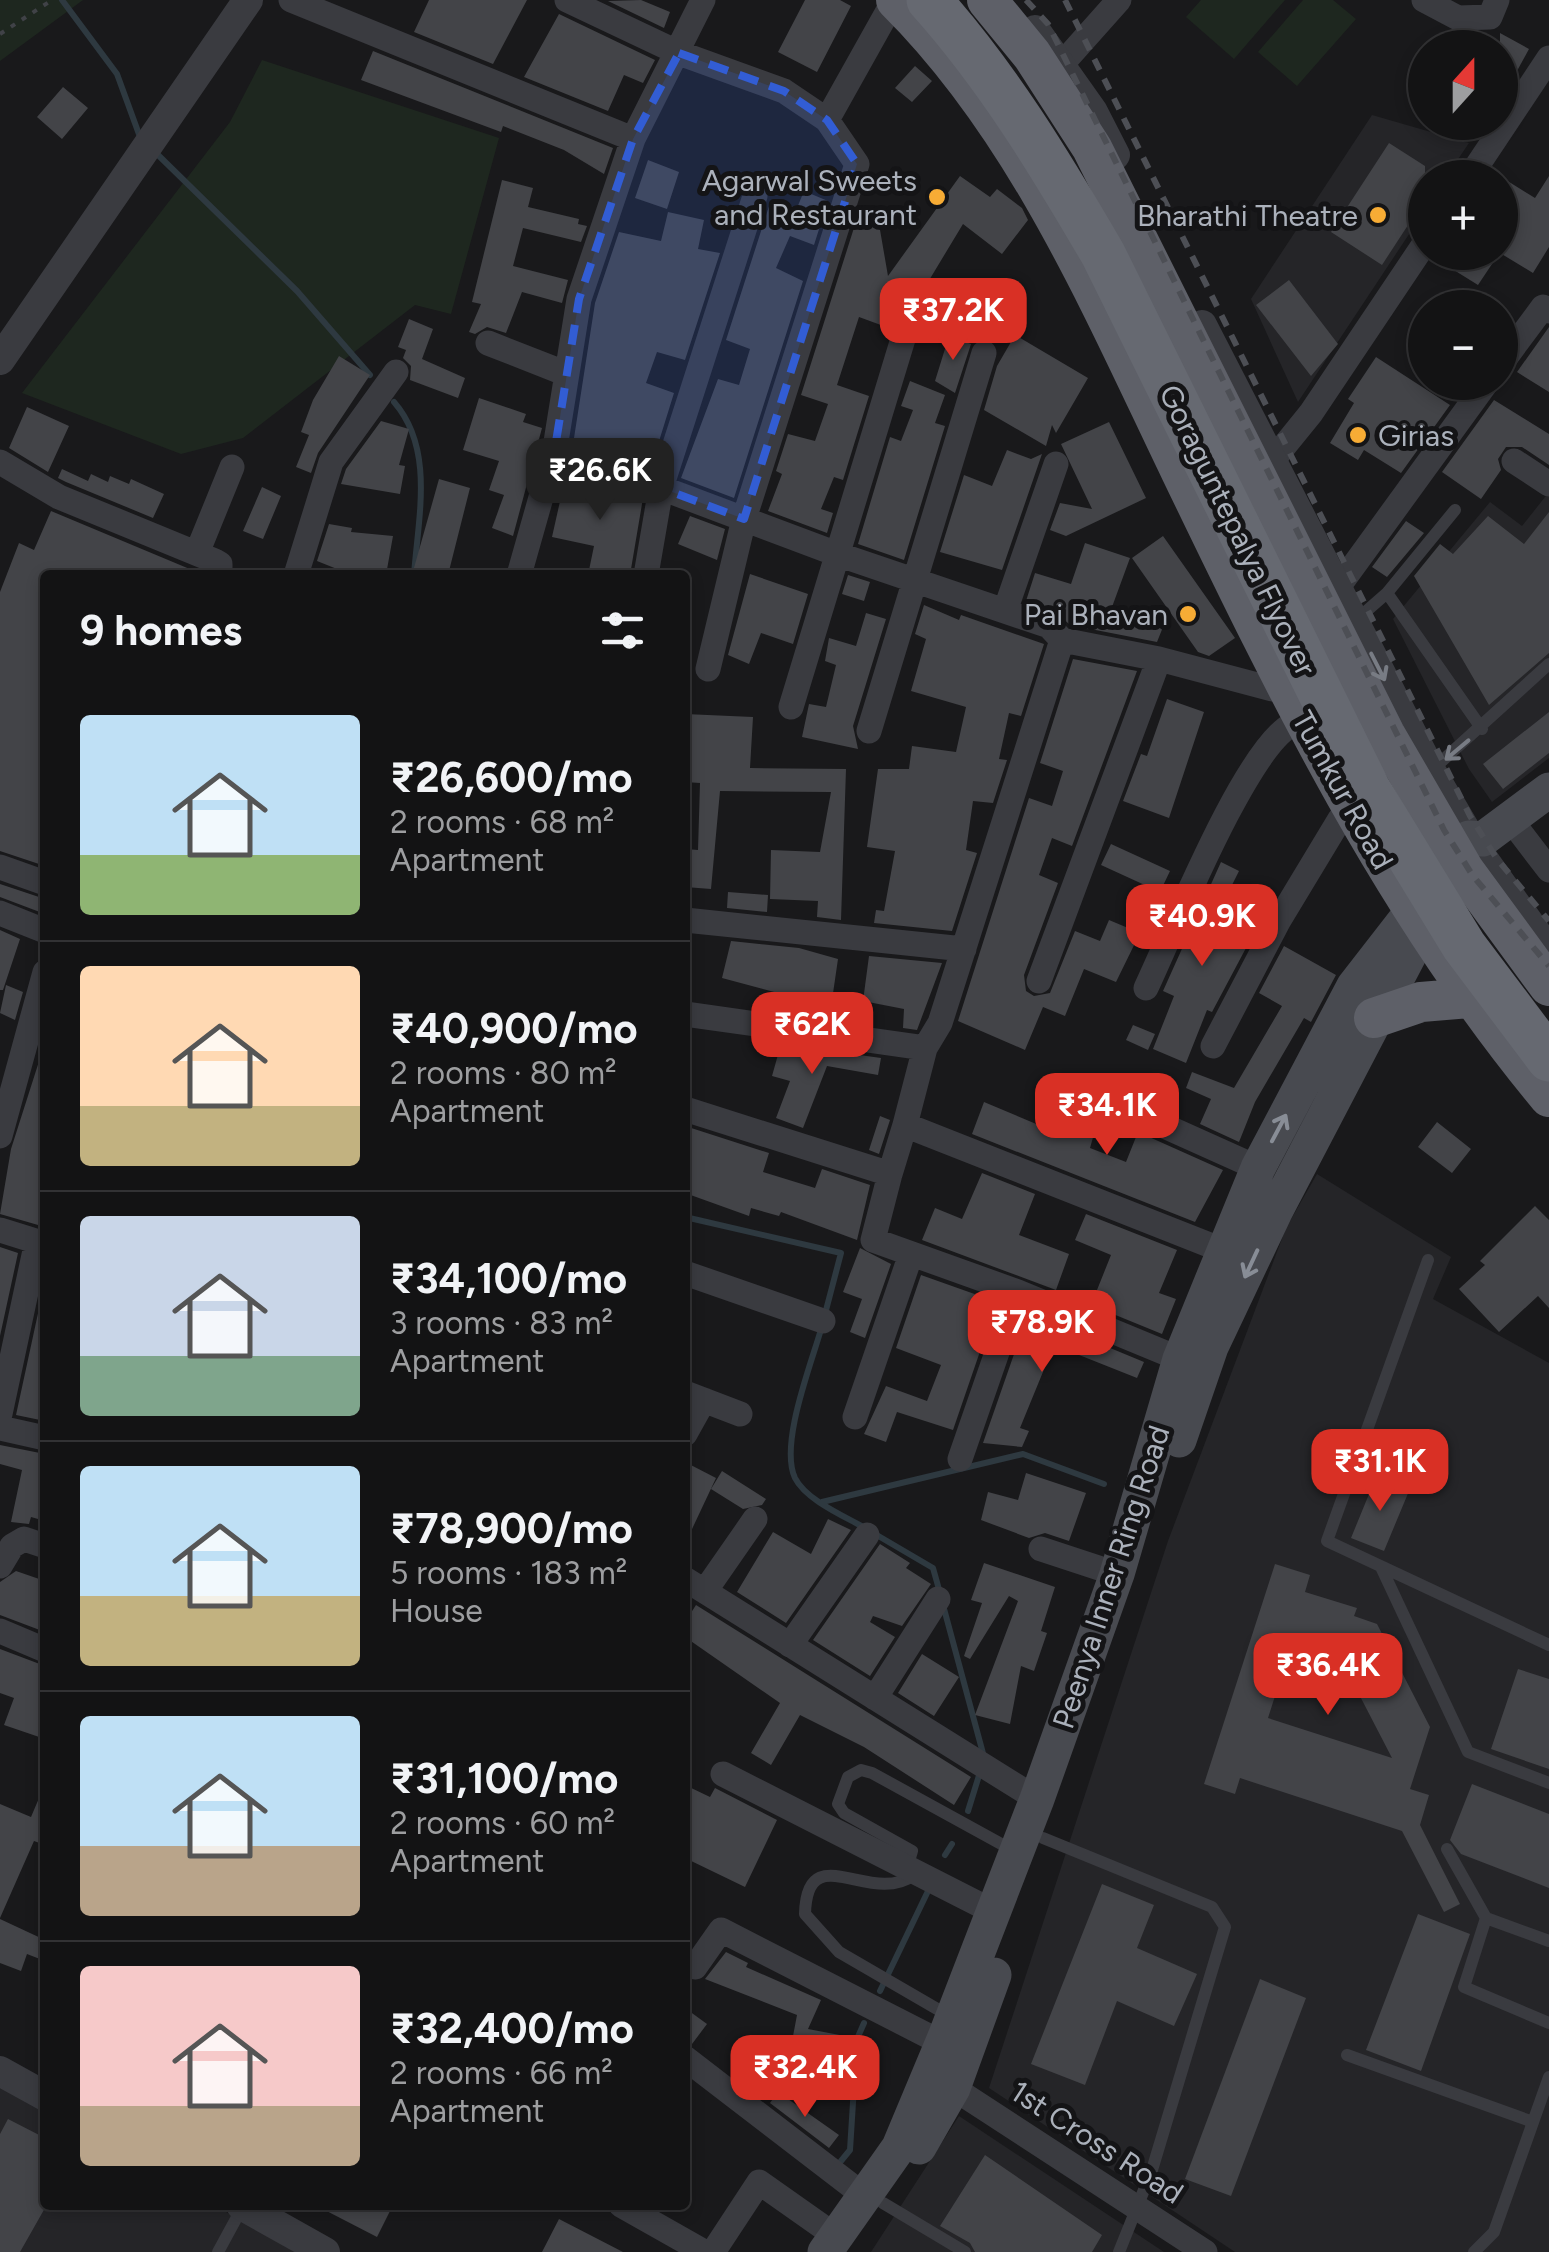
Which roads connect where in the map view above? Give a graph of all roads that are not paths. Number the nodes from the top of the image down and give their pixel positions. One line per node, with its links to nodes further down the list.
1 (248, 0): 25 (street)
2 (291, 0): 16 (street)
3 (567, 0): 12 (street)
4 (702, 0): 12 (street)
5 (964, 0): 76 (highway, Goraguntepalya Flyover)
6 (987, 0): 47 (highway)
7 (1012, 0): 14 (street)
8 (1120, 0): 14 (street)
9 (1424, 0): 10 (street)
10 (1498, 0)
11 (898, 3): 15 (street); 53 (street); 65 (highway, Tumkur Road); 81 (highway, Goraguntepalya Flyover, bridge)
12 (679, 52): 15 (street); 16 (street)
13 (1549, 58): 17 (street)
14 (1062, 64): 30 (street)
15 (827, 120): 38 (street)
16 (633, 139): 27 (street)
17 (1481, 160)
18 (755, 196): 36 (street)
19 (1408, 268): 30 (street)
20 (1547, 305): 22 (street)
21 (914, 306): 40 (street)
22 (1518, 342)
23 (488, 343): 27 (street)
24 (984, 353): 45 (street)
25 (0, 360)
26 (396, 372): 42 (street)
27 (566, 374): 29 (street)
28 (1475, 400): 47 (street)
29 (555, 448): 36 (street); 43 (street)
30 (1272, 461): 47 (street)
31 (1514, 461): 35 (street)
32 (0, 462): 39 (street)
33 (1056, 464): 48 (street)
34 (232, 467): 39 (street)
35 (1549, 484)
36 (661, 488): 38 (street); 44 (street)
37 (1455, 510): 46 (lane)
38 (744, 519): 40 (street); 52 (street)
39 (196, 554): 41 (street)
40 (837, 554): 45 (street); 54 (street)
41 (220, 570)
42 (298, 570)
43 (520, 570)
44 (647, 570)
45 (916, 581): 48 (street); 57 (street)
46 (1386, 594): 47 (lane); 56 (lane)
47 (1338, 606): 58 (street, one-way to 58); 61 (highway)
48 (1004, 611): 49 (street)
49 (1062, 640): 50 (street); 69 (street)
50 (1159, 659): 53 (street); 71 (street)
51 (1549, 664): 56 (lane)
52 (708, 670)
53 (1272, 688): 55 (street)
54 (791, 707)
55 (1290, 725): 60 (street); 73 (street)
56 (1482, 729): 58 (lane, one-way to 58)
57 (869, 730)
58 (1431, 771): 61 (street)
59 (1549, 790): 61 (main road)
60 (1340, 820): 65 (street); 79 (street)
61 (1477, 846): 63 (street); 65 (main road); 70 (street); 72 (highway)
62 (0, 867): 64 (street)
63 (1549, 870)
64 (40, 881)
65 (1409, 906): 75 (highway, Tumkur Road); 78 (main road, Peenya Inner Ring Road); 88 (main road, Peenya Inner Ring Road, one-way to 65)
66 (0, 913): 68 (street)
67 (690, 921): 69 (street)
68 (40, 929)
69 (964, 949): 80 (street)
70 (1549, 951)
71 (1039, 982)
72 (1549, 986)
73 (1146, 988)
74 (40, 990): 87 (street)
75 (1476, 1007): 78 (highway); 82 (highway, Tumkur Road); 85 (street)
76 (1549, 1014)
77 (690, 1015): 80 (street)
78 (1374, 1018): 124 (main road, Peenya Inner Ring Road, one-way to 124)
79 (1213, 1046)
80 (925, 1048): 86 (street)
81 (1549, 1060)
82 (1549, 1097)
83 (1111, 1102): 88 (street)
84 (690, 1111): 89 (street)
85 (1549, 1122)
86 (905, 1125): 89 (street); 93 (street)
87 (0, 1136)
88 (1258, 1168): 93 (main road, Peenya Inner Ring Road)
89 (890, 1174): 94 (street)
90 (0, 1230): 91 (street)
91 (40, 1242)
92 (40, 1246): 101 (street)
93 (1222, 1250): 99 (main road, Peenya Inner Ring Road)
94 (911, 1254): 97 (street); 103 (street)
95 (1428, 1260): 112 (lane)
96 (690, 1275): 98 (street)
97 (1018, 1292): 99 (street); 106 (street)
98 (823, 1321)
99 (1180, 1359): 113 (main road, Peenya Inner Ring Road)
100 (695, 1396): 102 (street)
101 (0, 1414)
102 (740, 1414)
103 (854, 1417)
104 (0, 1428): 105 (street)
105 (40, 1437)
106 (960, 1459)
107 (756, 1520): 114 (street)
108 (867, 1535): 117 (street)
109 (40, 1544): 111 (street)
110 (1041, 1549): 113 (street)
111 (0, 1566)
112 (1381, 1567): 118 (lane); 122 (lane)
113 (1116, 1574): 123 (main road, Peenya Inner Ring Road)
114 (695, 1585): 117 (street)
115 (938, 1599): 120 (street)
116 (0, 1631): 119 (street)
117 (790, 1645): 120 (street)
118 (1549, 1645)
119 (40, 1648)
120 (875, 1698): 123 (street)
121 (724, 1774): 126 (street)
122 (1549, 1783)
123 (1037, 1799): 124 (main road, Peenya Inner Ring Road)
124 (1030, 1845): 126 (lane); 127 (main road, Peenya Inner Ring Road); 132 (main road, Peenya Inner Ring Road); 140 (lane)
125 (1447, 1848): 128 (lane)
126 (910, 1872): 127 (street); 132 (lane)
127 (994, 1912): 132 (main road, Peenya Inner Ring Road)
128 (1486, 1918): 129 (lane); 131 (lane)
129 (1549, 1941)
130 (695, 1966): 132 (street, 1st Cross Road)
131 (1549, 2022)
132 (944, 2055): 139 (main road, Peenya Inner Ring Road); 140 (street, 1st Cross Road)
133 (1347, 2056): 138 (lane)
134 (690, 2062): 139 (street)
135 (0, 2071): 137 (street)
136 (1549, 2078): 138 (lane)
137 (40, 2093)
138 (1533, 2122): 152 (lane)
139 (874, 2200): 144 (main road, Peenya Inner Ring Road); 149 (lane)
140 (1139, 2208): 150 (lane); 151 (street, 1st Cross Road)
141 (240, 2210): 146 (lane)
142 (249, 2210): 145 (street)
143 (630, 2210): 147 (street)
144 (837, 2247): 148 (street)
145 (319, 2251)
146 (218, 2252)
147 (704, 2252)
148 (713, 2252)
149 (965, 2252)
150 (1119, 2252)
151 (1206, 2252)
152 (1474, 2252)

